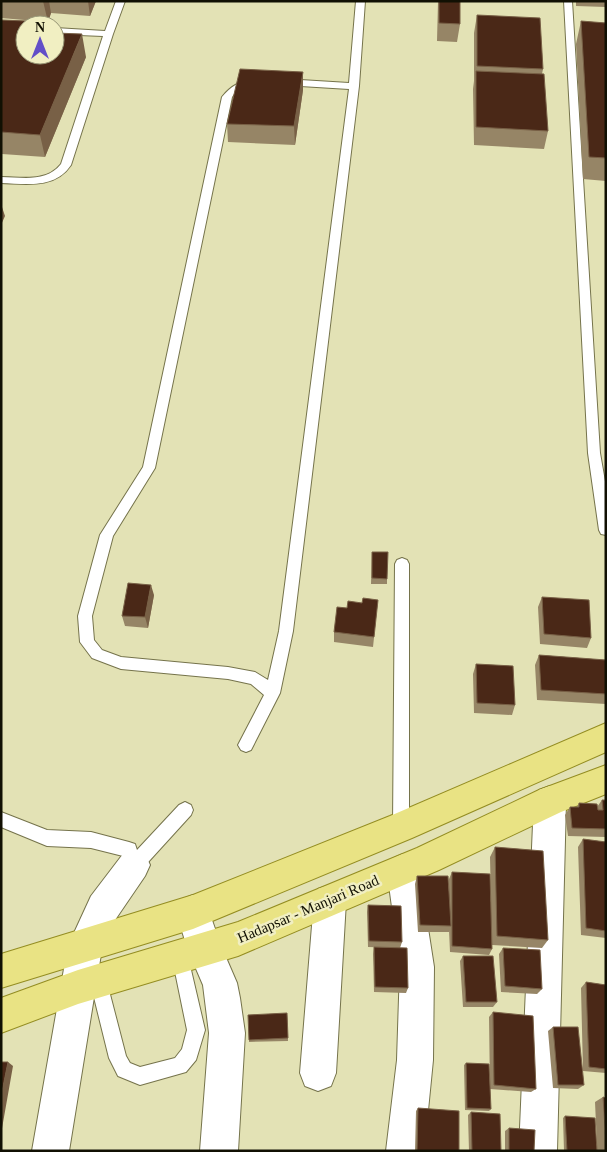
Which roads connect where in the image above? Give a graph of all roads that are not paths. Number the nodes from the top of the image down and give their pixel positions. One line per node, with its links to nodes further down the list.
1 (121, 1): 5 (lane)
2 (361, 1): 6 (lane)
3 (568, 1): 8 (lane)
4 (65, 31): 5 (lane)
5 (108, 34): 7 (lane)
6 (354, 86): 10 (lane); 10 (lane)
7 (1, 180)
8 (606, 530)
9 (402, 564): 17 (lane)
10 (273, 693): 12 (lane)
11 (606, 736): 17 (main road)
12 (246, 745)
13 (606, 779): 14 (main road, Hadapsar - Manjari Road)
14 (550, 801): 19 (main road, Hadapsar - Manjari Road); 31 (street)
15 (185, 810): 18 (lane)
16 (1, 819): 18 (lane)
17 (401, 827): 21 (main road)
18 (134, 864): 22 (street)
19 (403, 870): 20 (main road, Hadapsar - Manjari Road); 30 (street)
20 (330, 901): 23 (main road, Hadapsar - Manjari Road); 27 (street)
21 (193, 912): 22 (main road); 23 (street)
22 (85, 946): 24 (main road); 25 (street)
23 (193, 954): 25 (main road, Hadapsar - Manjari Road); 25 (lane); 29 (street)
24 (1, 971)
25 (88, 984): 26 (main road, Hadapsar - Manjari Road); 28 (street)
26 (1, 1016)
27 (318, 1073)
28 (50, 1151)
29 (219, 1151)
30 (405, 1151)
31 (538, 1151)

